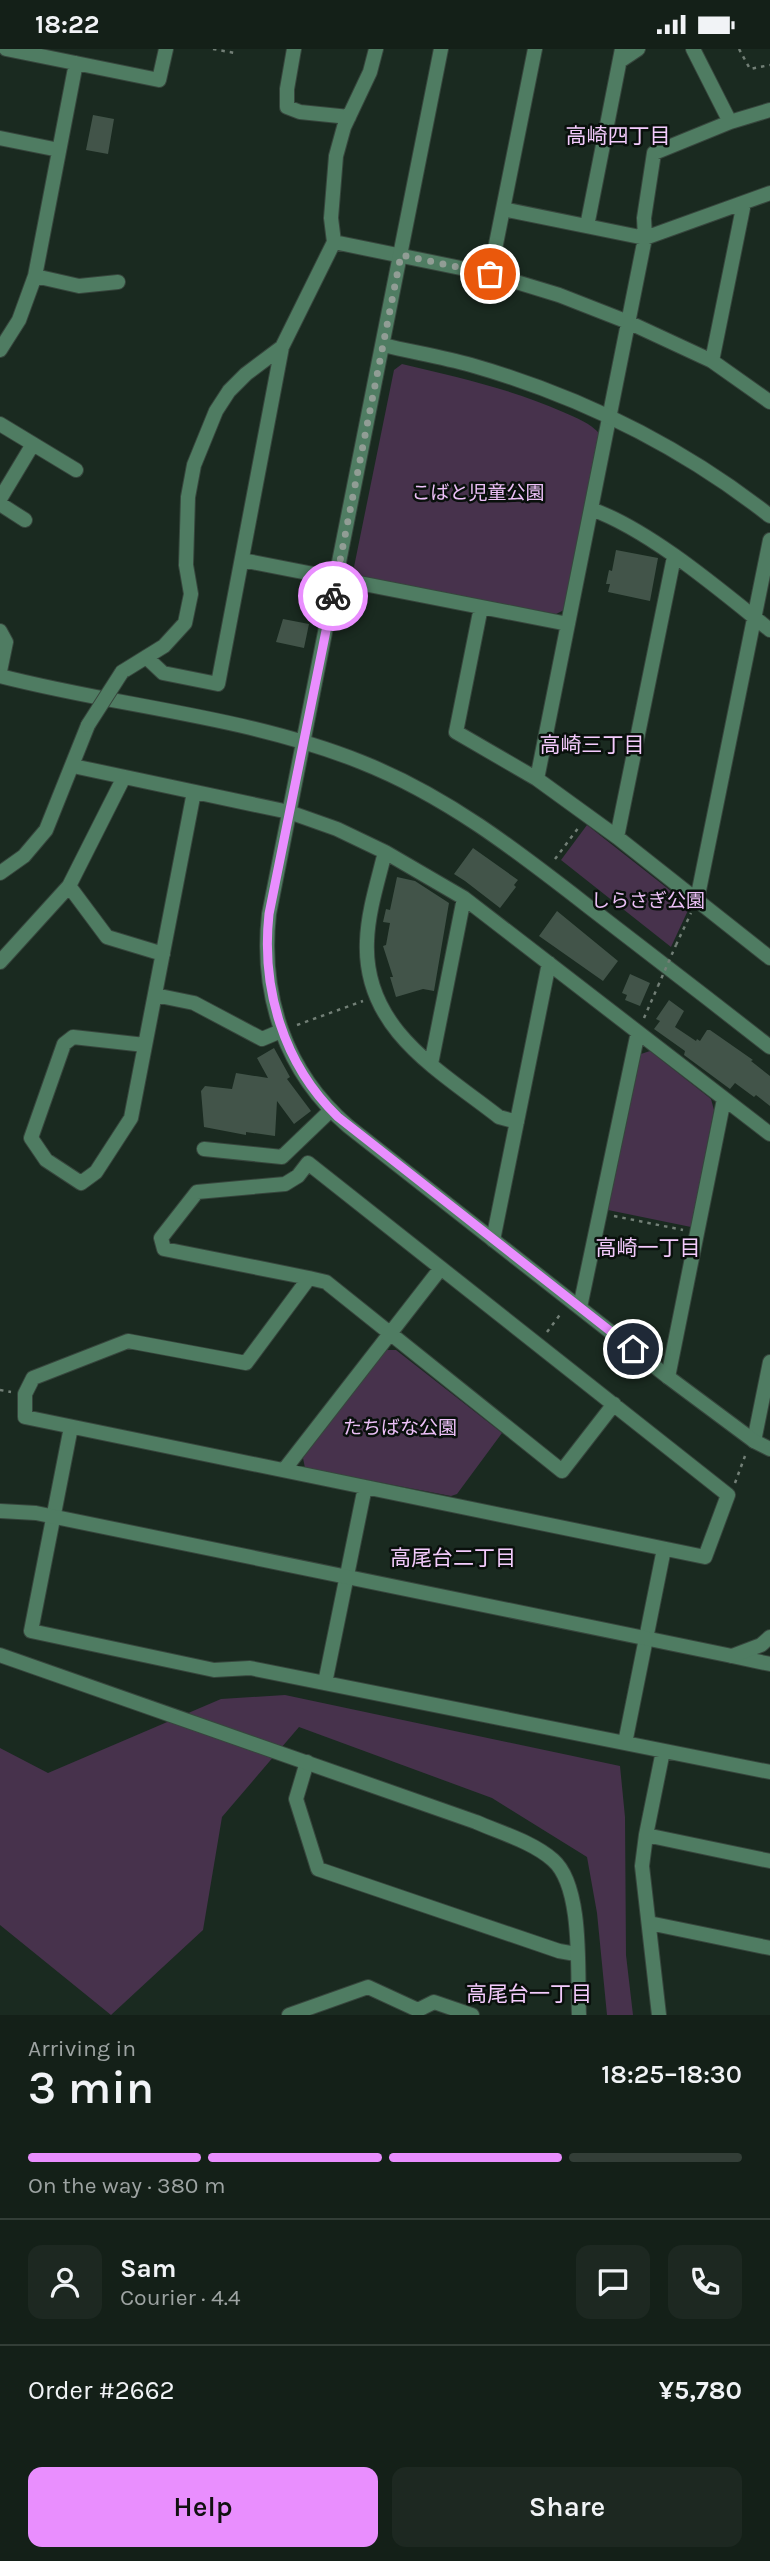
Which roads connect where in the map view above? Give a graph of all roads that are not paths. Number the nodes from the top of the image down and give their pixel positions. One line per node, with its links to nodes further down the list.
1 (6, 49): 10 (street)
2 (166, 49): 10 (street)
3 (294, 49): 12 (street)
4 (376, 49): 12 (street)
5 (442, 49): 22 (street)
6 (535, 49): 18 (street)
7 (639, 49): 9 (street)
8 (693, 49): 13 (street)
9 (621, 55): 19 (street)
10 (76, 63): 15 (street)
11 (770, 110): 13 (street)
12 (349, 117): 21 (street)
13 (730, 122): 20 (street)
14 (0, 138): 15 (street)
15 (59, 150): 24 (street)
16 (770, 193): 17 (street)
17 (744, 203): 20 (street); 30 (street)
18 (503, 209): 19 (street); 23 (street)
19 (587, 226): 20 (street)
20 (645, 238): 26 (street)
21 (334, 242): 22 (street); 28 (street)
22 (401, 255): 23 (street); 27 (street)
23 (490, 274): 26 (street)
24 (35, 277): 25 (street); 29 (street)
25 (118, 282)
26 (628, 322): 30 (street); 32 (street)
27 (383, 345): 32 (street); 43 (street)
28 (282, 347): 42 (street); 49 (street)
29 (0, 350)
30 (712, 361): 31 (street)
31 (770, 402)
32 (609, 416): 37 (street); 38 (street)
33 (0, 425): 34 (street)
34 (33, 444): 35 (street); 36 (street)
35 (76, 470)
36 (0, 502): 39 (street)
37 (591, 509): 41 (street); 46 (street)
38 (770, 516)
39 (25, 520)
40 (770, 540): 45 (street)
41 (674, 557): 45 (street); 57 (street)
42 (242, 559): 43 (street); 49 (street)
43 (336, 578): 44 (street); 51 (street)
44 (481, 607): 46 (street); 54 (street)
45 (754, 617): 47 (street); 62 (street)
46 (568, 624): 54 (street)
47 (770, 630)
48 (0, 631): 50 (street)
49 (146, 657): 52 (street, bridge)
50 (0, 674): 51 (street)
51 (304, 742): 56 (street); 71 (street)
52 (73, 766): 53 (street); 59 (street)
53 (124, 777): 55 (street); 60 (street)
54 (537, 779): 57 (street)
55 (194, 792): 56 (street); 63 (street)
56 (289, 812): 58 (street); 68 (street)
57 (617, 837): 62 (street)
58 (385, 852): 61 (street); 72 (street)
59 (0, 873)
60 (69, 886): 63 (street); 65 (street)
61 (464, 898): 66 (street); 72 (street)
62 (697, 901): 64 (street)
63 (163, 954): 67 (street)
64 (770, 958)
65 (0, 962)
66 (549, 963): 69 (street); 75 (street)
67 (155, 995): 68 (street); 70 (street)
68 (281, 1031): 74 (street)
69 (638, 1032): 73 (street); 81 (street)
70 (145, 1045): 70 (street)
71 (770, 1047)
72 (431, 1064): 75 (street)
73 (724, 1099): 76 (street); 84 (street)
74 (331, 1111): 77 (street); 78 (street)
75 (517, 1122): 78 (street)
76 (770, 1135)
77 (204, 1149)
78 (493, 1240): 81 (street)
79 (441, 1268): 80 (street); 82 (street); 85 (street)
80 (309, 1278): 82 (street); 86 (street)
81 (580, 1307): 84 (street)
82 (390, 1333): 85 (street); 89 (street)
83 (770, 1362): 87 (street)
84 (668, 1377): 87 (street)
85 (614, 1404): 93 (street)
86 (71, 1427): 89 (street); 92 (street)
87 (754, 1441): 88 (street)
88 (770, 1449)
89 (284, 1471): 90 (street)
90 (365, 1487): 93 (street); 94 (street)
91 (0, 1511): 92 (street)
92 (54, 1517): 94 (street); 100 (street)
93 (664, 1549): 96 (street)
94 (347, 1577): 96 (street); 100 (street)
95 (770, 1637): 98 (street)
96 (646, 1638): 98 (street); 101 (street)
97 (0, 1655): 103 (street)
98 (732, 1656): 99 (street)
99 (770, 1664)
100 (325, 1683): 101 (street)
101 (625, 1743): 102 (street)
102 (663, 1751): 104 (street); 105 (street)
103 (307, 1762): 109 (street); 109 (street)
104 (770, 1772)
105 (646, 1835): 106 (street); 107 (street)
106 (770, 1861)
107 (649, 1923): 108 (street); 110 (street)
108 (770, 1948)
109 (576, 1954): 113 (street)
110 (661, 2014)
111 (289, 2015): 112 (street)
112 (472, 2015)
113 (579, 2015)

